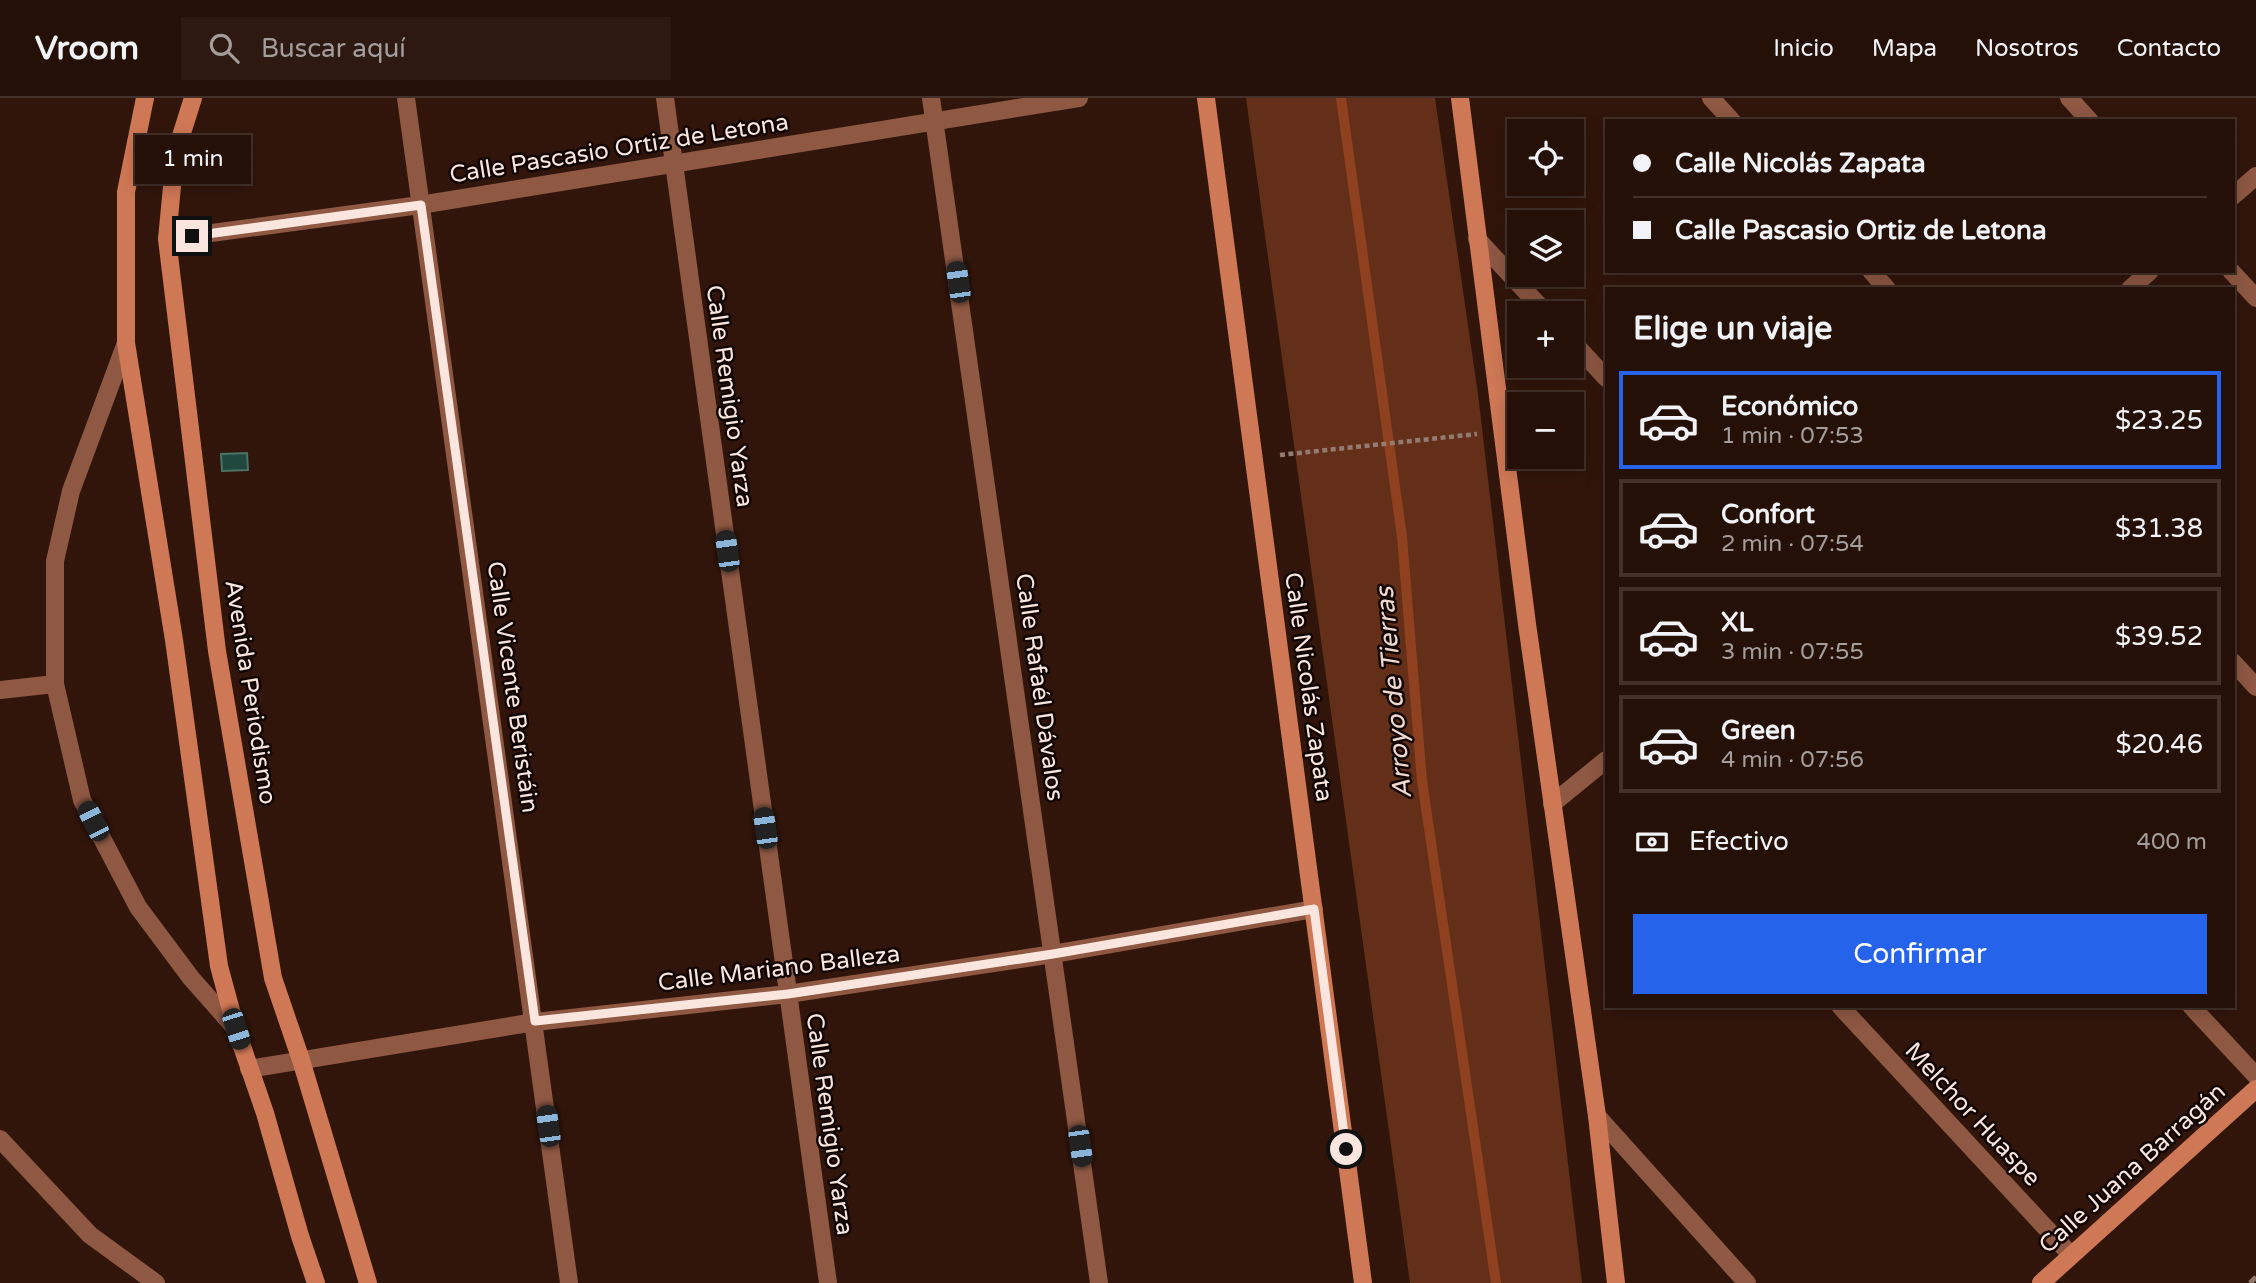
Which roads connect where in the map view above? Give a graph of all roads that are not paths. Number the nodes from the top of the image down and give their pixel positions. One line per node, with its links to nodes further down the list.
1 (145, 98): 27 (street)
2 (193, 98): 18 (street, Avenida Periodismo)
3 (406, 98): 17 (street, Calle Vicente Beristáin)
4 (664, 98): 14 (street, Calle Remigio Yarza)
5 (932, 98): 13 (street, Calle Rafaél Dávalos)
6 (1079, 98): 13 (street, Calle Pascasio Ortiz de Letona)
7 (1206, 98): 36 (street, Calle Nicolás Zapata)
8 (1460, 98): 19 (street)
9 (1711, 98): 11 (street)
10 (2069, 98): 12 (street)
11 (1730, 119)
12 (2088, 119)
13 (935, 120): 14 (street, Calle Pascasio Ortiz de Letona); 37 (street, Calle Rafaél Dávalos)
14 (674, 164): 17 (street, Calle Pascasio Ortiz de Letona); 38 (street, Calle Remigio Yarza)
15 (2256, 176): 16 (street)
16 (2235, 194)
17 (421, 205): 18 (street, Calle Pascasio Ortiz de Letona); 41 (street, Calle Vicente Beristáin)
18 (167, 239): 43 (street, Avenida Periodismo)
19 (1478, 239): 26 (street); 35 (street)
20 (1873, 273): 23 (street)
21 (2148, 273): 24 (street)
22 (2233, 273): 25 (street)
23 (1885, 287)
24 (2132, 287)
25 (2256, 298)
26 (1535, 301)
27 (126, 343): 31 (street); 42 (street)
28 (1584, 354): 29 (street)
29 (1605, 377)
30 (2235, 664): 32 (street)
31 (55, 684): 33 (street); 42 (street)
32 (2256, 687)
33 (0, 690)
34 (1605, 761): 35 (street)
35 (1552, 804): 47 (street)
36 (1314, 909): 37 (street, Calle Mariano Balleza); 56 (street, Calle Nicolás Zapata)
37 (1053, 954): 38 (street, Calle Mariano Balleza); 55 (street, Calle Rafaél Dávalos)
38 (788, 994): 41 (street, Calle Mariano Balleza); 54 (street, Calle Remigio Yarza)
39 (1842, 1008): 49 (street, Melchor Huaspe)
40 (2193, 1008): 45 (street)
41 (535, 1021): 43 (street, Calle Mariano Balleza); 53 (street, Calle Vicente Beristáin)
42 (236, 1029): 44 (street)
43 (301, 1060): 44 (street, Calle Mariano Balleza); 52 (street, Avenida Periodismo)
44 (249, 1069): 51 (street)
45 (2256, 1076)
46 (2256, 1089): 49 (street, Calle Juana Barragán)
47 (1597, 1116): 57 (street); 58 (street)
48 (0, 1139): 50 (street)
49 (2071, 1255): 59 (street, Calle Juana Barragán)
50 (156, 1283)
51 (316, 1283)
52 (368, 1283)
53 (569, 1283)
54 (828, 1283)
55 (1099, 1283)
56 (1363, 1283)
57 (1616, 1283)
58 (1747, 1283)
59 (2041, 1283)

